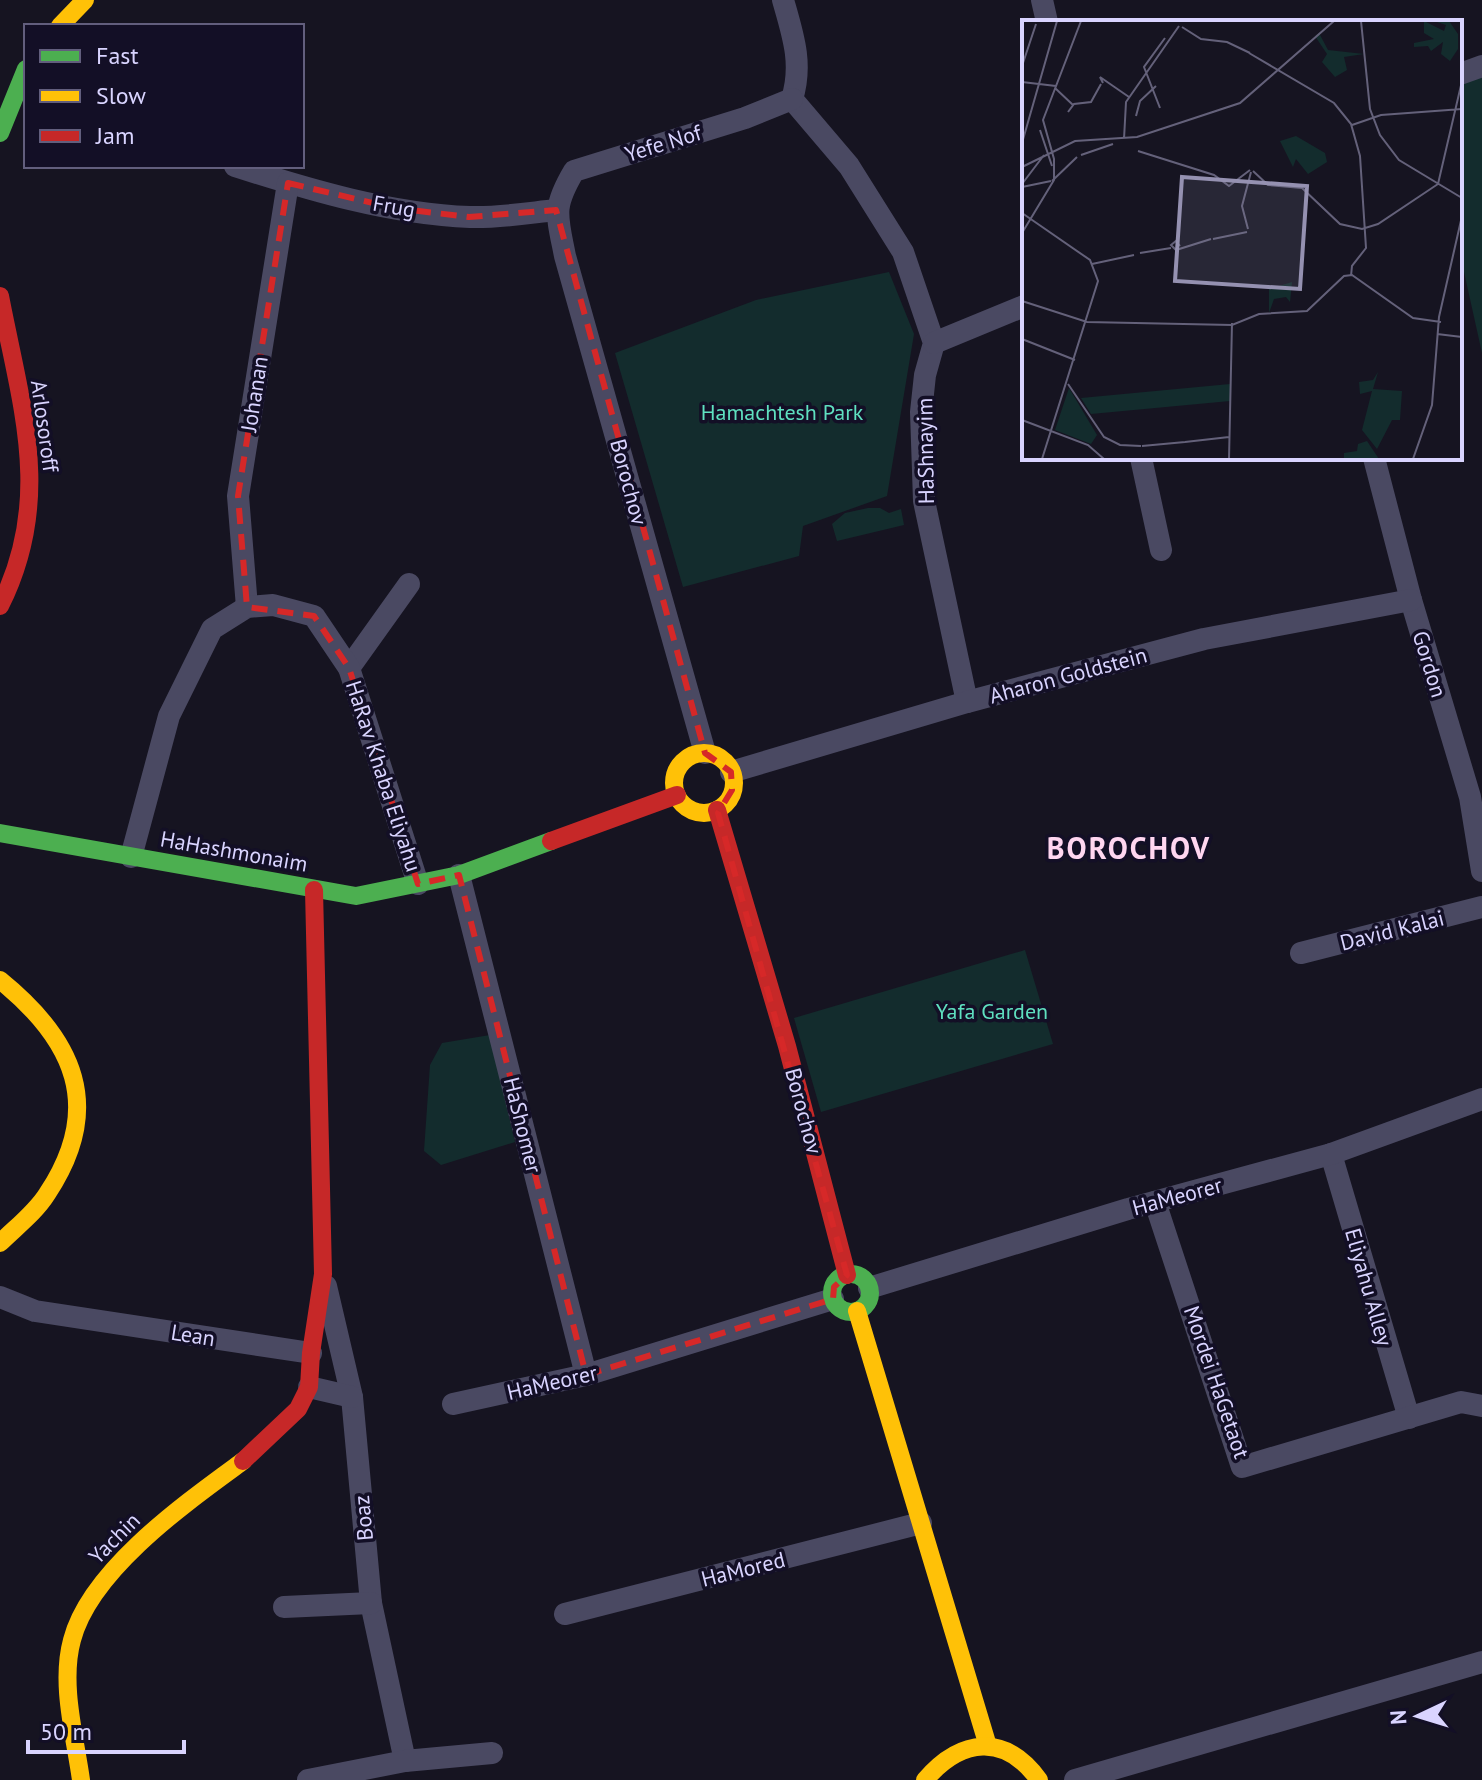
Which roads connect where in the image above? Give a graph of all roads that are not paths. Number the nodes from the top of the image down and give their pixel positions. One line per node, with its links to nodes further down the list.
1 (85, 0): 5 (street)
2 (783, 0): 10 (street)
3 (1042, 0): 4 (street)
4 (1047, 20)
5 (66, 23)
6 (1482, 66): 8 (street)
7 (24, 73): 9 (street)
8 (1462, 73)
9 (22, 97): 11 (street)
10 (792, 99): 14 (street, Yefe Nof); 17 (street)
11 (1, 127)
12 (241, 168): 13 (street, Frug)
13 (288, 183): 14 (street, Frug); 24 (street, Johanan)
14 (556, 210): 27 (street, Borochov)
15 (0, 296): 23 (street, Arlosoroff)
16 (1022, 307): 17 (street)
17 (934, 343): 26 (street, HaShnayim)
18 (1141, 460): 20 (street)
19 (1375, 460): 22 (street, Gordon)
20 (1161, 550)
21 (409, 584): 25 (street, HaRav Khaba Eliyahu)
22 (1411, 600): 26 (street, Aharon Goldstein); 33 (street, Gordon)
23 (0, 606)
24 (247, 607): 25 (street, HaRav Khaba Eliyahu); 32 (street)
25 (349, 668): 35 (street, HaRav Khaba Eliyahu)
26 (967, 702): 28 (street, Aharon Goldstein)
27 (705, 753): 28 (street); 29 (street)
28 (731, 772): 30 (street)
29 (677, 795): 30 (street); 34 (street)
30 (717, 810): 45 (street, Borochov)
31 (0, 833): 32 (street, HaHashmonaim)
32 (131, 857): 36 (street, HaHashmonaim)
33 (1482, 871)
34 (459, 875): 35 (street, HaHashmonaim); 51 (street, HaShomer)
35 (418, 884): 36 (street, HaHashmonaim)
36 (314, 890): 44 (street, Boaz)
37 (1482, 907): 38 (street, David Kalai)
38 (1301, 953)
39 (0, 980): 43 (street)
40 (1482, 1099): 41 (street, HaMeorer)
41 (1331, 1154): 42 (street, HaMeorer); 56 (street, Eliyahu Alley)
42 (1155, 1202): 46 (street, HaMeorer); 56 (street, Mordei HaGetaot)
43 (0, 1243)
44 (323, 1274): 50 (street, Boaz); 53 (street, Boaz)
45 (847, 1275): 46 (street); 48 (street)
46 (869, 1288): 49 (street)
47 (0, 1297): 50 (street, Lean)
48 (833, 1299): 49 (street); 51 (street, HaMeorer)
49 (857, 1311): 57 (street)
50 (311, 1353): 52 (street)
51 (586, 1375): 54 (street, HaMeorer)
52 (309, 1387): 53 (street); 65 (street, Yachin)
53 (352, 1397): 58 (street, Boaz)
54 (453, 1404)
55 (1482, 1406): 56 (street, Mordei HaGetaot)
56 (1409, 1418)
57 (921, 1523): 60 (street, HaMored); 62 (street)
58 (371, 1603): 59 (street); 64 (street, Boaz)
59 (284, 1607)
60 (565, 1614)
61 (1481, 1667): 69 (street)
62 (988, 1746): 67 (street); 68 (street)
63 (492, 1753): 64 (street)
64 (405, 1761): 66 (street)
65 (81, 1780)
66 (308, 1780)
67 (925, 1780)
68 (1039, 1780)
69 (1075, 1780)

